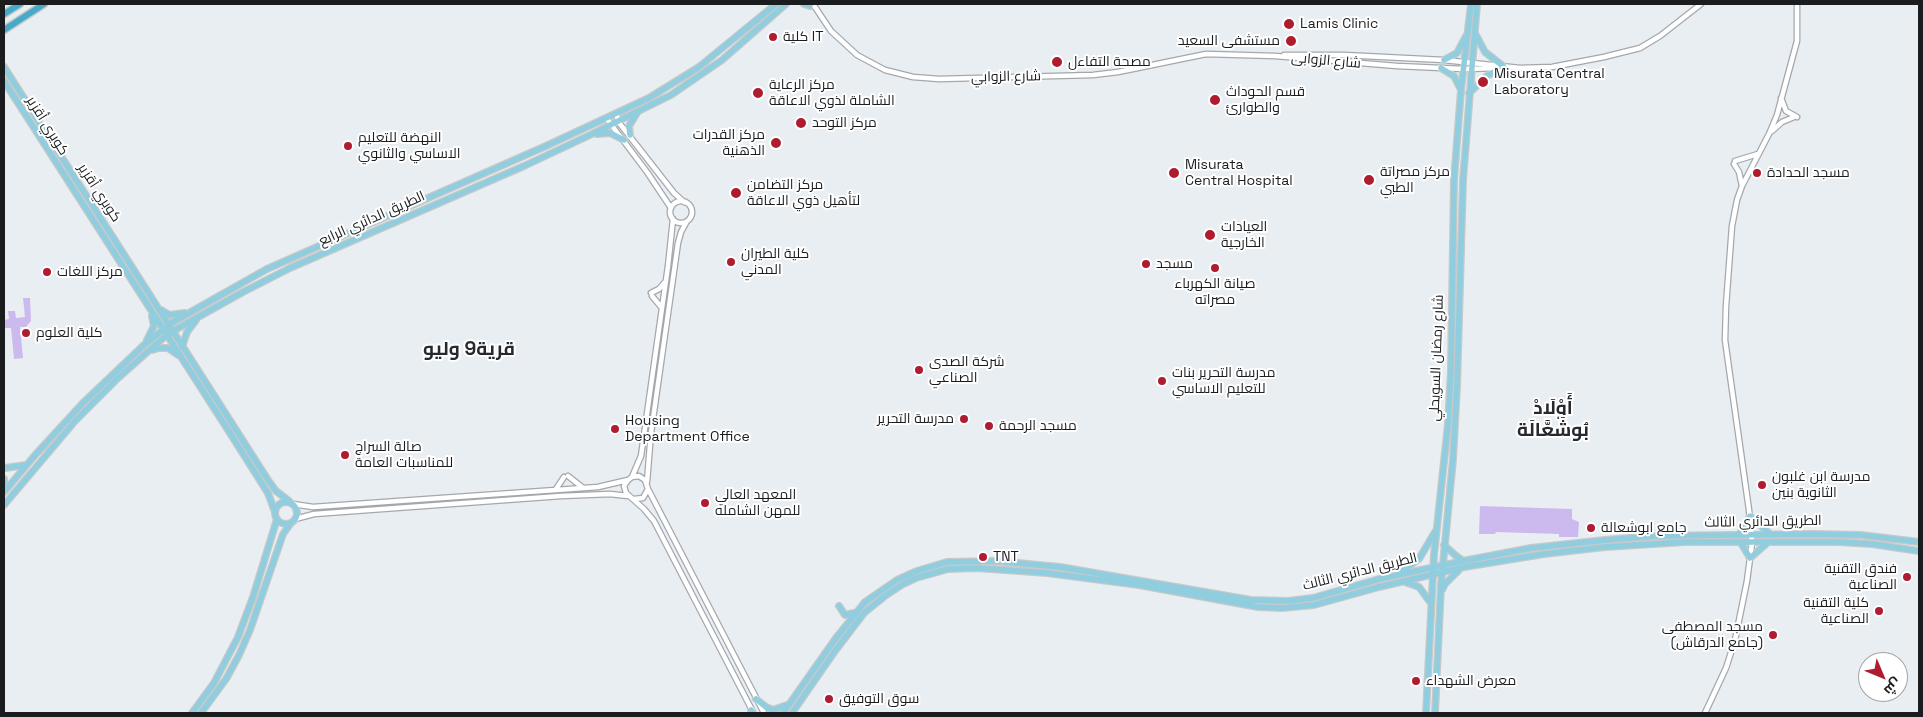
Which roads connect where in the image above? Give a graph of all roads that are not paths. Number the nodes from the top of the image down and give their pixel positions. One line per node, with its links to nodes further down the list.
1 (20, 4): 11 (highway)
2 (44, 4): 12 (highway)
3 (776, 4): 31 (main road, الطريق الدائري الرابع)
4 (792, 4): 9 (main road)
5 (810, 4): 15 (street, شارع الزوابي)
6 (1471, 4): 13 (main road, شارع رمضان السويحلي)
7 (1477, 4): 14 (main road, شارع رمضان السويحلي)
8 (1701, 4): 22 (street)
9 (785, 5): 30 (main road, الطريق الدائري الرابع)
10 (1796, 6): 29 (street)
11 (4, 14)
12 (4, 30)
13 (1468, 32): 17 (main road); 18 (main road, شارع رمضان السويحلي)
14 (1475, 34): 19 (main road, شارع رمضان السويحلي); 22 (main road)
15 (1275, 56): 16 (street, شارع الزوابى); 20 (street, شارع الزوابى)
16 (1398, 58): 17 (street, شارع الزوابى); 20 (street)
17 (1444, 60): 18 (street, شارع الزوابى)
18 (1465, 62): 19 (street, شارع الزوابى); 25 (main road, شارع رمضان السويحلي)
19 (1472, 62): 22 (street, شارع الزوابى); 24 (main road, شارع رمضان السويحلي)
20 (1397, 66): 23 (street, شارع الزوابى)
21 (4, 67): 46 (main road, كوبري أقزير)
22 (1504, 67): 24 (street, شارع الزوابى); 28 (main road)
23 (1441, 68): 25 (street, شارع الزوابى); 27 (main road)
24 (1472, 69): 25 (street, شارع الزوابى); 28 (main road, شارع رمضان السويحلي)
25 (1464, 70): 27 (main road, شارع رمضان السويحلي)
26 (4, 81): 47 (main road, كويري أقزير)
27 (1461, 90): 77 (main road, شارع رمضان السويحلي)
28 (1469, 93): 85 (main road, شارع رمضان السويحلي)
29 (1781, 97): 36 (street); 36 (street)
30 (638, 112): 33 (main road, الطريق الدائري الرابع); 37 (main road)
31 (616, 114): 32 (main road, الطريق الدائري الرابع); 33 (street)
32 (607, 118): 34 (street); 49 (main road, الطريق الدائري الرابع)
33 (619, 121): 34 (main road, الطريق الدائري الرابع); 37 (street)
34 (611, 124): 35 (main road, الطريق الدائري الرابع); 38 (street)
35 (592, 134): 38 (main road); 50 (main road, الطريق الدائري الرابع)
36 (1769, 134): 39 (street)
37 (630, 136): 41 (street)
38 (624, 140): 42 (street)
39 (1758, 154): 40 (street); 40 (street)
40 (1742, 186): 74 (street)
41 (684, 202): 42 (street); 44 (street)
42 (672, 208): 43 (street)
43 (673, 219): 44 (street); 45 (street)
44 (687, 221): 63 (street)
45 (666, 280): 48 (street); 48 (street)
46 (154, 303): 49 (main road); 51 (main road, كوبري أقزير)
47 (148, 307): 52 (main road, كويري أقزير); 55 (main road)
48 (662, 309): 61 (street)
49 (194, 310): 51 (main road, الطريق الدائري الرابع)
50 (202, 315): 53 (main road, الطريق الدائري الرابع); 56 (main road)
51 (168, 325): 52 (main road, الطريق الدائري الرابع); 53 (main road, كوبري أقزير)
52 (162, 330): 54 (main road, كويري أقزير); 55 (main road, الطريق الدائري الرابع)
53 (173, 332): 54 (main road, الطريق الدائري الرابع); 56 (main road, كوبري أقزير)
54 (167, 336): 57 (main road, الطريق الدائري الرابع); 58 (main road, كويري أقزير)
55 (144, 345): 59 (main road, الطريق الدائري الرابع)
56 (182, 347): 70 (main road, كوبري أقزير)
57 (144, 355): 58 (main road); 72 (main road, الطريق الدائري الرابع)
58 (184, 361): 73 (main road, كويري أقزير)
59 (26, 465): 60 (main road); 66 (main road, الطريق الدائري الرابع)
60 (5, 468)
61 (630, 478): 63 (street); 64 (street); 68 (street)
62 (4, 479): 66 (main road)
63 (647, 486): 69 (street); 101 (street)
64 (583, 488): 65 (street); 65 (street)
65 (556, 489): 67 (street)
66 (4, 491)
67 (457, 496): 70 (street); 71 (street)
68 (628, 496): 69 (street); 71 (street)
69 (634, 499): 103 (street)
70 (291, 503): 73 (main road); 76 (main road)
71 (457, 504): 76 (street)
72 (4, 505)
73 (275, 512): 75 (main road)
74 (1750, 516): 78 (main road); 79 (street); 80 (main road)
75 (277, 519): 76 (main road); 99 (main road)
76 (293, 521): 100 (main road)
77 (1437, 528): 90 (main road, شارع رمضان السويحلي); 93 (main road)
78 (1739, 534): 79 (main road, الطريق الدائري الثالث); 88 (main road, الطريق الدائري الثالث)
79 (1751, 534): 80 (main road, الطريق الدائري الثالث); 83 (street)
80 (1771, 534): 81 (main road, الطريق الدائري الثالث)
81 (1919, 542)
82 (1741, 543): 83 (main road, الطريق الدائري الثالث); 87 (main road); 88 (main road, الطريق الدائري الثالث)
83 (1752, 543): 84 (main road, الطريق الدائري الثالث); 87 (street)
84 (1768, 543): 86 (main road, الطريق الدائري الثالث); 87 (main road)
85 (1444, 545): 88 (main road); 89 (main road, شارع رمضان السويحلي)
86 (1919, 551)
87 (1750, 558): 111 (street)
88 (1463, 564): 89 (main road, الطريق الدائري الثالث); 91 (main road, الطريق الدائري الثالث); 95 (main road)
89 (1443, 565): 90 (main road, الطريق الدائري الثالث); 91 (main road, شارع رمضان السويحلي)
90 (1434, 566): 92 (main road, شارع رمضان السويحلي); 93 (main road, الطريق الدائري الثالث)
91 (1442, 573): 92 (main road, الطريق الدائري الثالث); 95 (main road, شارع رمضان السويحلي)
92 (1433, 575): 94 (main road, الطريق الدائري الثالث); 96 (main road, شارع رمضان السويحلي)
93 (1395, 576): 98 (main road, الطريق الدائري الثالث)
94 (1403, 581): 96 (main road); 108 (main road, الطريق الدائري الثالث)
95 (1441, 595): 110 (main road, شارع رمضان السويحلي)
96 (1431, 603): 109 (main road, شارع رمضان السويحلي)
97 (839, 606): 98 (main road)
98 (854, 613): 102 (main road, الطريق الدائري الثالث)
99 (231, 652): 100 (main road); 104 (main road)
100 (239, 655): 105 (main road)
101 (756, 699): 102 (main road); 106 (street)
102 (791, 702): 107 (main road, الطريق الدائري الثالث)
103 (752, 712)
104 (192, 713)
105 (201, 713)
106 (764, 713)
107 (783, 713)
108 (792, 713)
109 (1426, 713)
110 (1435, 713)
111 (1705, 713)

